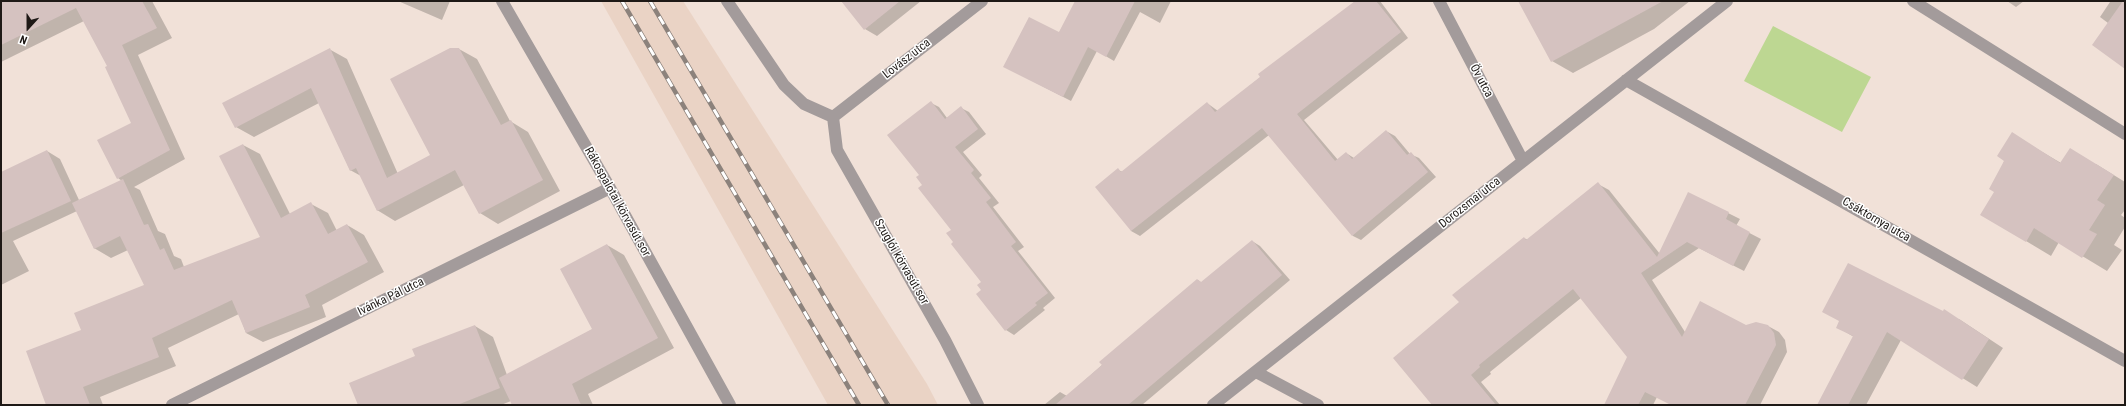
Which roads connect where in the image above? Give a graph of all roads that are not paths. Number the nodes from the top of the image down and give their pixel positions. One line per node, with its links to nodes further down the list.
1 (502, 1): 11 (street, Rákospalotai körvasút sor)
2 (727, 1): 8 (street)
3 (982, 1): 8 (street, Lovász utca)
4 (1439, 1): 10 (street, Öv utca)
5 (1726, 1): 7 (street, Dorozsmai utca)
6 (1913, 1): 9 (street)
7 (1626, 80): 10 (street, Dorozsmai utca); 12 (street, Csáktornya utca)
8 (833, 117): 16 (street, Szuglói körvasút sor)
9 (2125, 134)
10 (1523, 161): 13 (street, Dorozsmai utca)
11 (610, 188): 14 (street, Ivánka Pál utca); 15 (street, Rákospalotai körvasút sor)
12 (2125, 362)
13 (1256, 372): 17 (street, Dorozsmai utca); 18 (street)
14 (172, 405)
15 (730, 405)
16 (978, 405)
17 (1213, 405)
18 (1318, 405)

